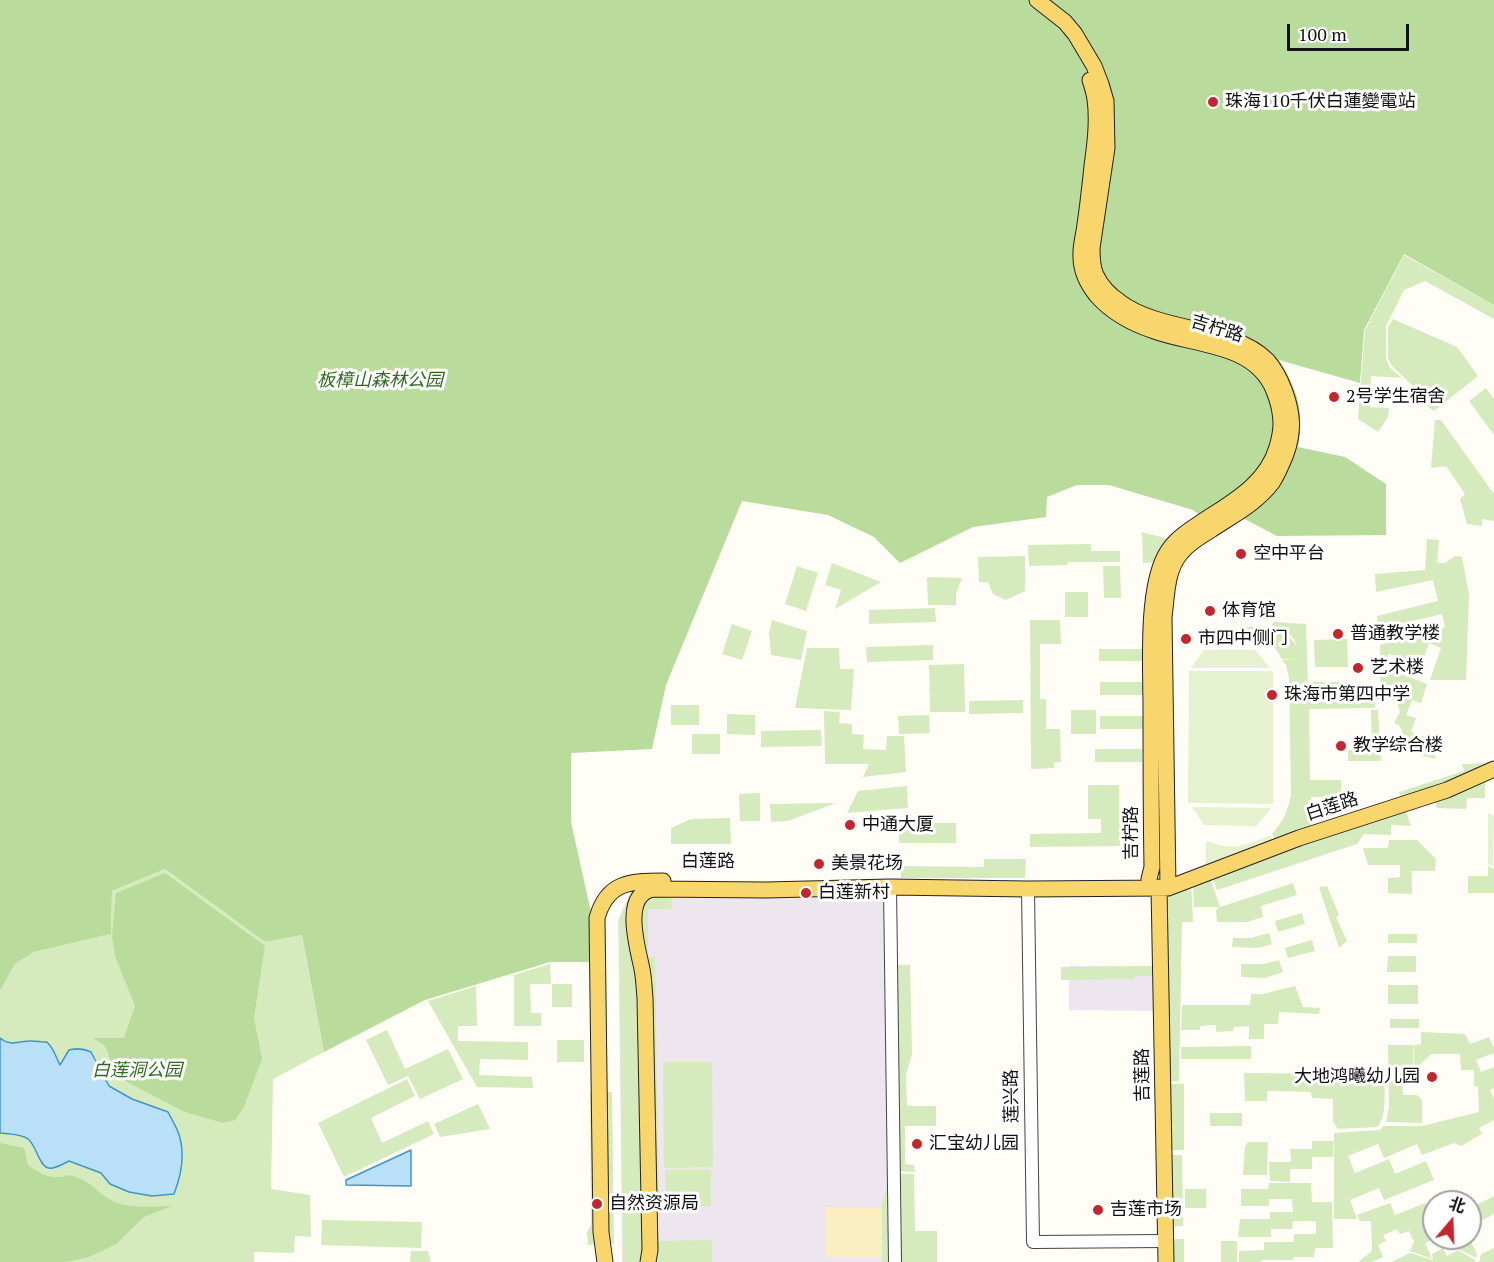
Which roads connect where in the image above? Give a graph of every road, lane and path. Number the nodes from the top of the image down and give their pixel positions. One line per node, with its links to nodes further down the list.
1 (1023, 0): 4 (main road, 吉柠路)
2 (1037, 0): 4 (main road, 吉柠路)
3 (1494, 769): 4 (main road, 白莲路)
4 (1165, 882): 6 (main road, 白莲路); 7 (main road, 吉莲路); 8 (main road, 白莲路)
5 (890, 887): 6 (main road, 白莲路); 9 (main road, 白莲路); 10 (street)
6 (1028, 889): 7 (street, 莲兴路)
7 (1165, 1241): 11 (main road, 吉莲路)
8 (605, 1262)
9 (648, 1262)
10 (895, 1262)
11 (1166, 1262)

